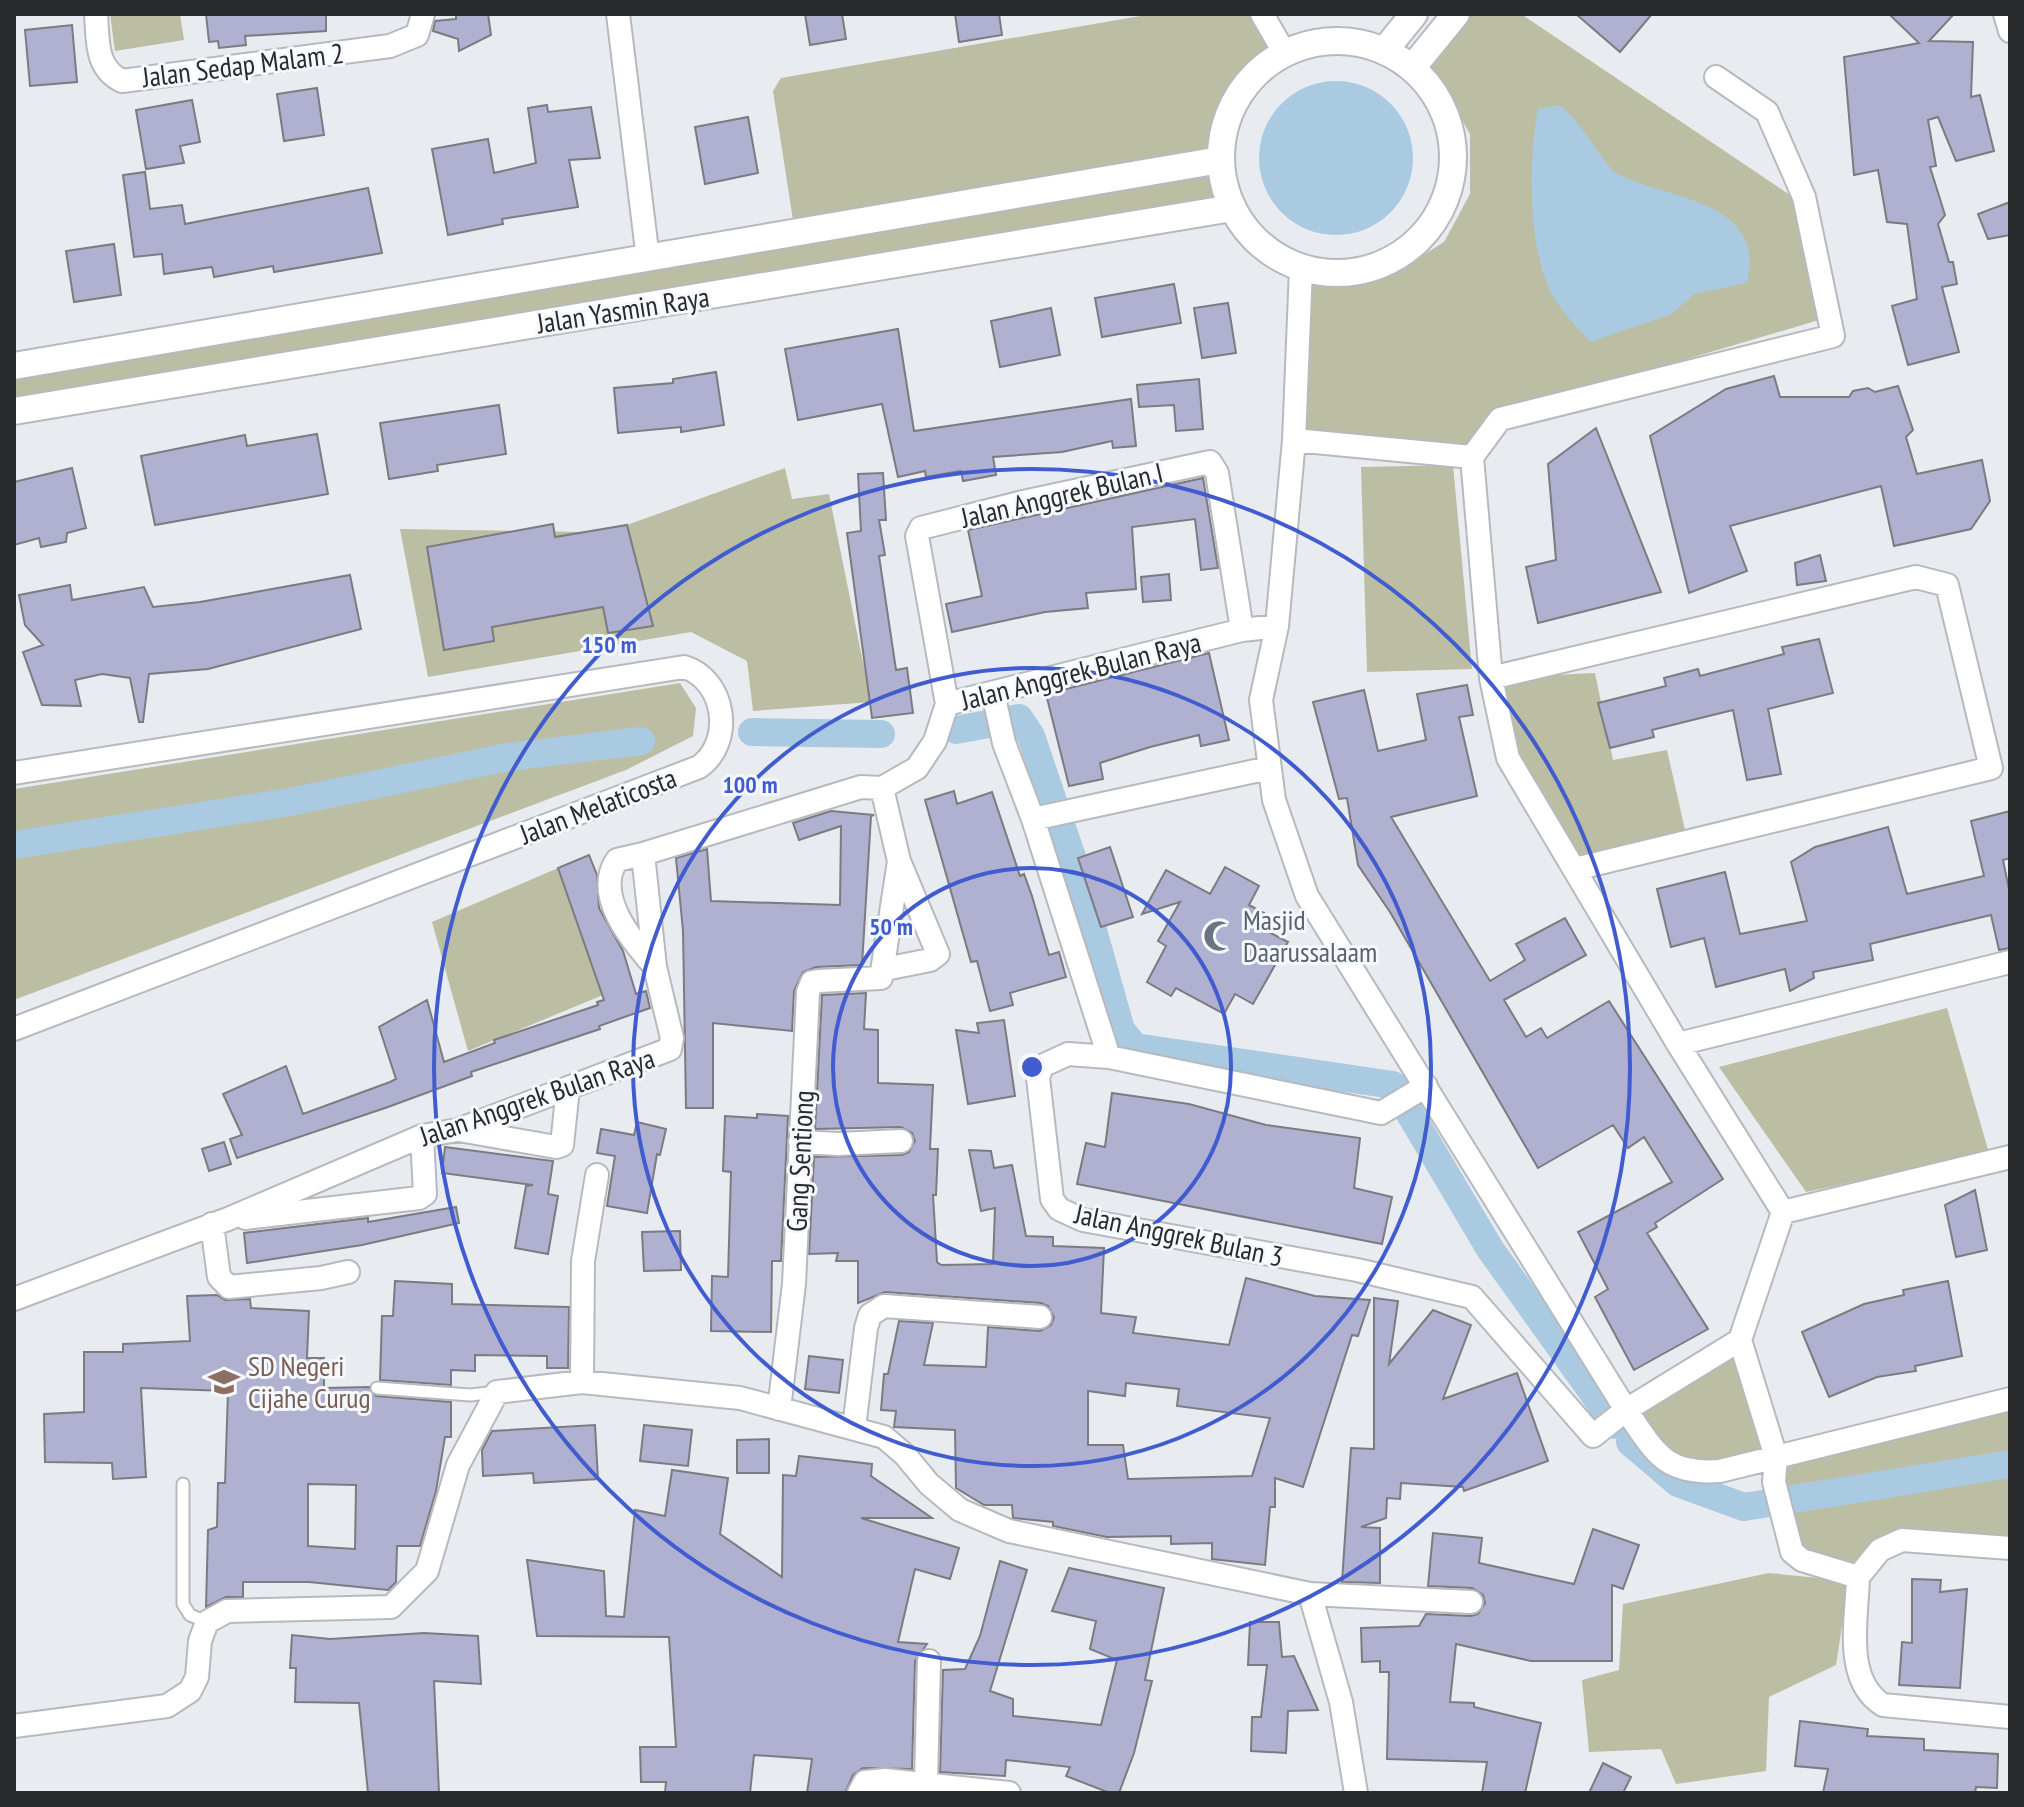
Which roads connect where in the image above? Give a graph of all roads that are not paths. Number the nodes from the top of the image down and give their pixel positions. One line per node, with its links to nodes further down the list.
1 (96, 14): 2 (street, Jalan Sedap Malam 2)
2 (423, 14)
3 (618, 14): 13 (street)
4 (1262, 14): 8 (street)
5 (1414, 14): 7 (street)
6 (1456, 14): 9 (street)
7 (1385, 50): 8 (street); 9 (street)
8 (1284, 52): 11 (street)
9 (1412, 68): 14 (street)
10 (1716, 77): 18 (street)
11 (1220, 160): 12 (street); 13 (street, Jalan Yasmin Raya)
12 (1232, 208): 14 (street); 16 (street, Jalan Yasmin Raya)
13 (648, 259): 15 (street, Jalan Yasmin Raya)
14 (1301, 269): 17 (street)
15 (14, 366)
16 (14, 411)
17 (1294, 440): 18 (street); 19 (street)
18 (1472, 457): 21 (street)
19 (1277, 626): 20 (street, Jalan Anggrek Bulan Raya); 24 (street)
20 (1242, 630): 22 (street, Jalan Anggrek Bulan Raya); 23 (street, Jalan Anggrek Bulan I)
21 (1491, 678): 30 (street); 30 (street)
22 (995, 699): 23 (street, Jalan Anggrek Bulan Raya); 27 (street)
23 (947, 704): 26 (street, Jalan Anggrek Bulan Raya)
24 (1269, 768): 27 (street); 38 (street)
25 (14, 773): 34 (street, Jalan Melaticosta)
26 (882, 788): 28 (street, Jalan Anggrek Bulan Raya); 29 (street)
27 (1049, 815): 36 (street)
28 (643, 854): 32 (street, Jalan Anggrek Bulan Raya); 32 (street)
29 (899, 861): 33 (street); 33 (street)
30 (1575, 869): 35 (street)
31 (2010, 962): 35 (street)
32 (655, 967): 37 (street, Jalan Anggrek Bulan Raya)
33 (883, 974): 42 (street, Gang Sentiong)
34 (14, 1029)
35 (1678, 1044): 45 (street)
36 (1109, 1057): 38 (street, Jalan Anggrek Bulan 3); 56 (street, Jalan Anggrek Bulan 3)
37 (568, 1088): 39 (street, Jalan Anggrek Bulan Raya); 39 (street)
38 (1413, 1095): 56 (street)
39 (458, 1130): 40 (street, Jalan Anggrek Bulan Raya)
40 (422, 1136): 46 (street, Jalan Anggrek Bulan Raya); 46 (street)
41 (901, 1141): 42 (street)
42 (800, 1142): 55 (street, Gang Sentiong)
43 (2010, 1157): 45 (street)
44 (597, 1175): 51 (street)
45 (1783, 1212): 50 (street)
46 (220, 1222): 47 (street); 48 (street, Jalan Anggrek Bulan Raya)
47 (348, 1272)
48 (14, 1299)
49 (1040, 1317): 57 (street)
50 (1740, 1340): 56 (street, Jalan Anggrek Bulan 3); 58 (street)
51 (582, 1382): 53 (street); 55 (street)
52 (377, 1388): 53 (lane)
53 (497, 1392): 64 (street)
54 (2010, 1399): 58 (street)
55 (779, 1409): 57 (street)
56 (1626, 1410): 58 (street)
57 (854, 1428): 62 (street)
58 (1776, 1457): 61 (street)
59 (183, 1484): 64 (lane)
60 (2010, 1548): 61 (street)
61 (1858, 1577): 66 (street)
62 (1310, 1594): 63 (street); 72 (street)
63 (1471, 1602)
64 (207, 1622): 67 (street)
65 (929, 1661): 68 (street)
66 (2010, 1717)
67 (14, 1726)
68 (926, 1782): 69 (street); 70 (street)
69 (981, 1792): 71 (street)
70 (859, 1793)
71 (1009, 1793)
72 (1356, 1793)

